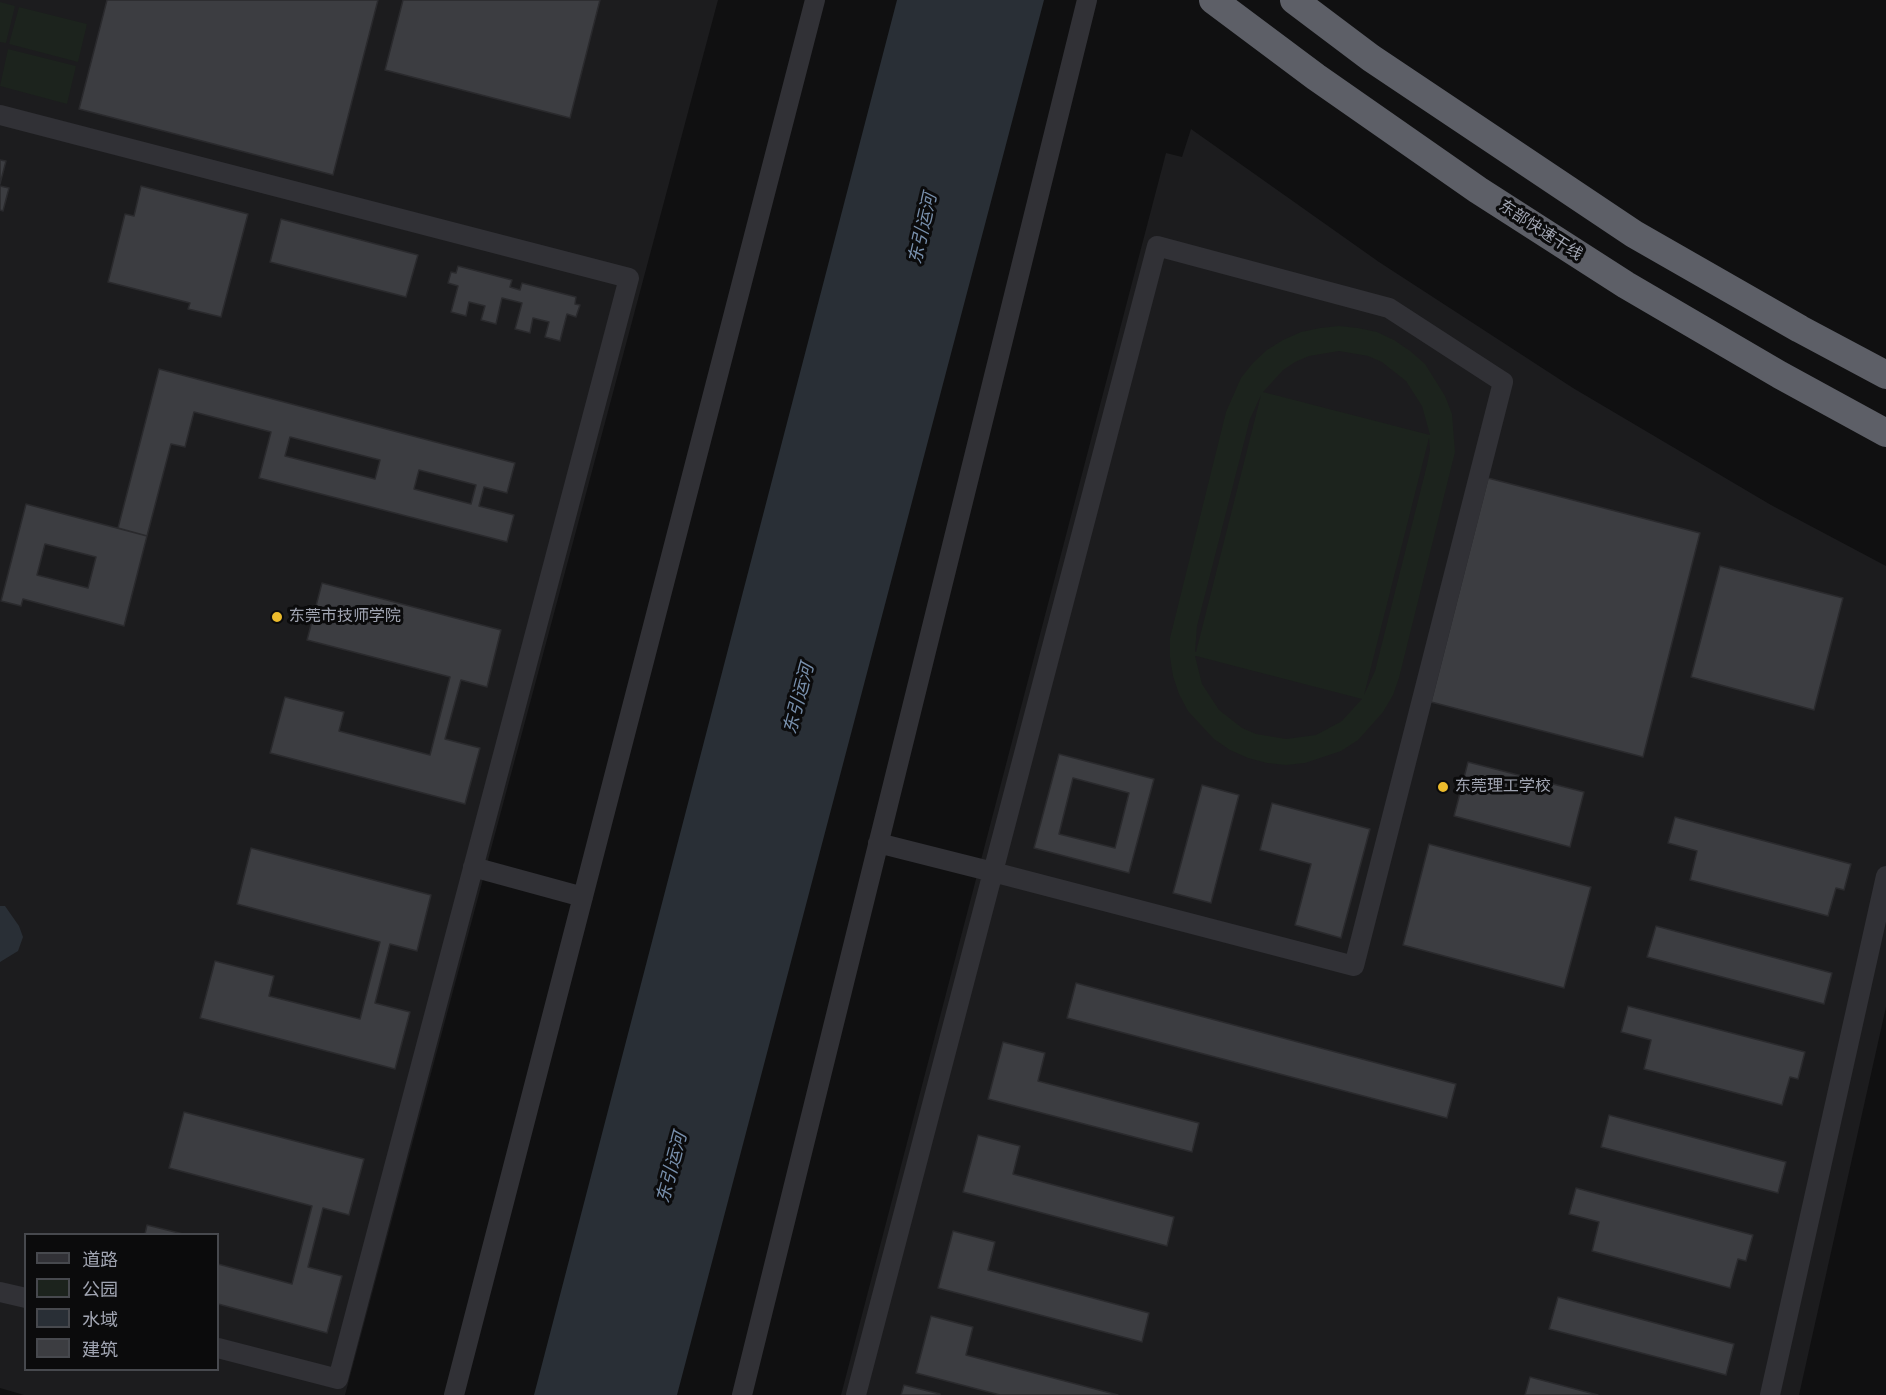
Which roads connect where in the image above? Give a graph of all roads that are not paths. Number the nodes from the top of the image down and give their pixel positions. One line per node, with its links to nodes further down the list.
1 (815, 0): 12 (lane)
2 (1087, 0): 8 (lane)
3 (1213, 0): 7 (highway, 东部快速干线)
4 (1294, 0): 6 (highway)
5 (0, 115): 9 (lane)
6 (1886, 375)
7 (1886, 433)
8 (878, 843): 10 (lane); 17 (lane)
9 (473, 867): 12 (lane); 15 (lane)
10 (993, 872): 10 (lane); 18 (lane)
11 (1886, 876): 19 (lane)
12 (583, 897): 16 (lane)
13 (0, 1292): 14 (lane)
14 (24, 1298)
15 (219, 1348)
16 (454, 1395)
17 (742, 1395)
18 (856, 1395)
19 (1770, 1395)

